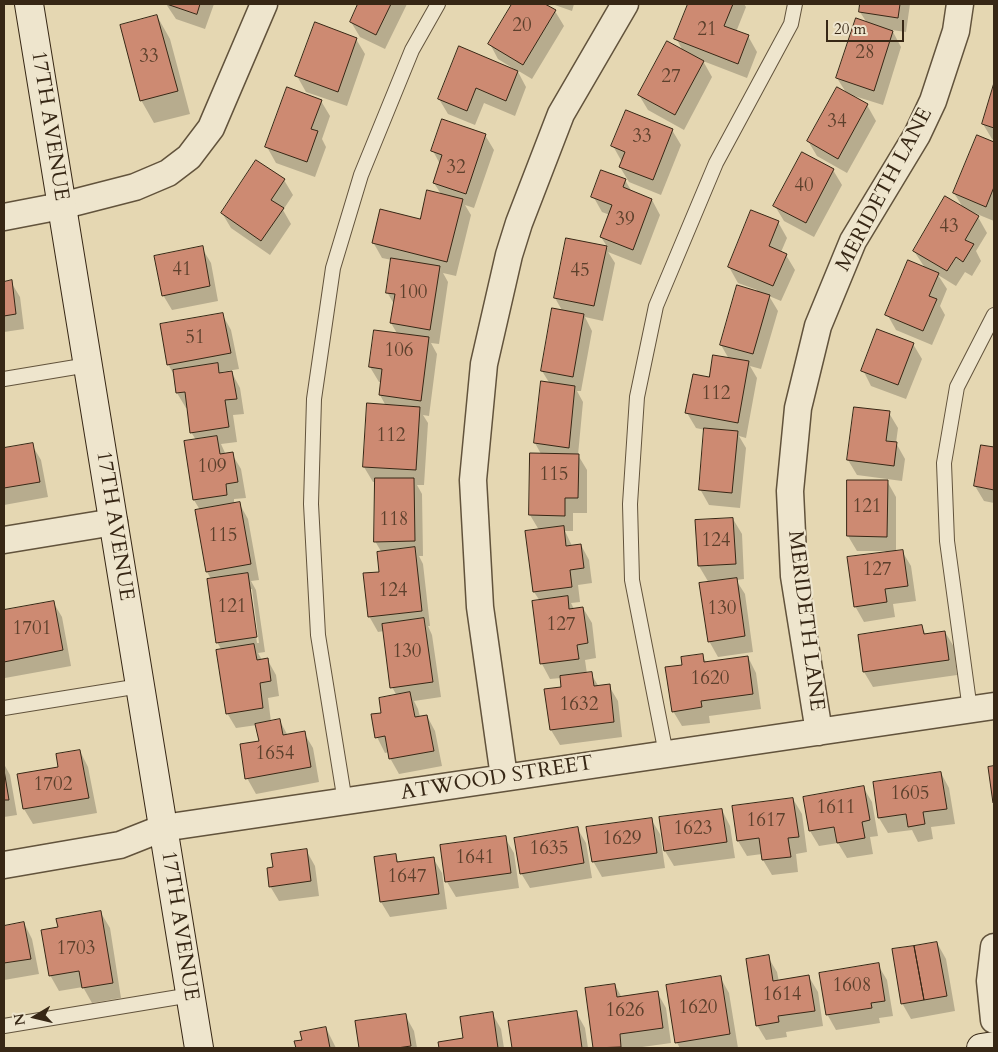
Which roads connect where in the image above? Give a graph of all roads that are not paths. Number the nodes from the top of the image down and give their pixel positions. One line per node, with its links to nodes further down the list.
1 (29, 4): 7 (main road, 17TH AVENUE)
2 (264, 4): 7 (street)
3 (438, 4): 20 (lane)
4 (625, 4): 19 (street)
5 (795, 4): 18 (lane)
6 (960, 4): 17 (street, MERIDETH LANE)
7 (61, 206): 8 (street); 10 (main road, 17TH AVENUE)
8 (4, 217)
9 (994, 315): 16 (lane)
10 (88, 365): 11 (lane); 12 (main road, 17TH AVENUE)
11 (4, 379)
12 (114, 522): 13 (street); 14 (main road, 17TH AVENUE)
13 (4, 540)
14 (140, 686): 15 (lane); 21 (main road, 17TH AVENUE)
15 (4, 708)
16 (982, 708): 17 (street, ATWOOD STREET)
17 (820, 732): 18 (street, ATWOOD STREET)
18 (666, 754): 19 (street, ATWOOD STREET)
19 (504, 777): 20 (street, ATWOOD STREET)
20 (345, 802): 21 (street, ATWOOD STREET)
21 (163, 828): 22 (street, ATWOOD STREET); 24 (main road, 17TH AVENUE)
22 (4, 865)
23 (994, 947): 25 (street)
24 (191, 995): 26 (lane); 28 (main road, 17TH AVENUE)
25 (994, 1020)
26 (4, 1026)
27 (994, 1046): 29 (main road)
28 (199, 1048)
29 (981, 1048)

